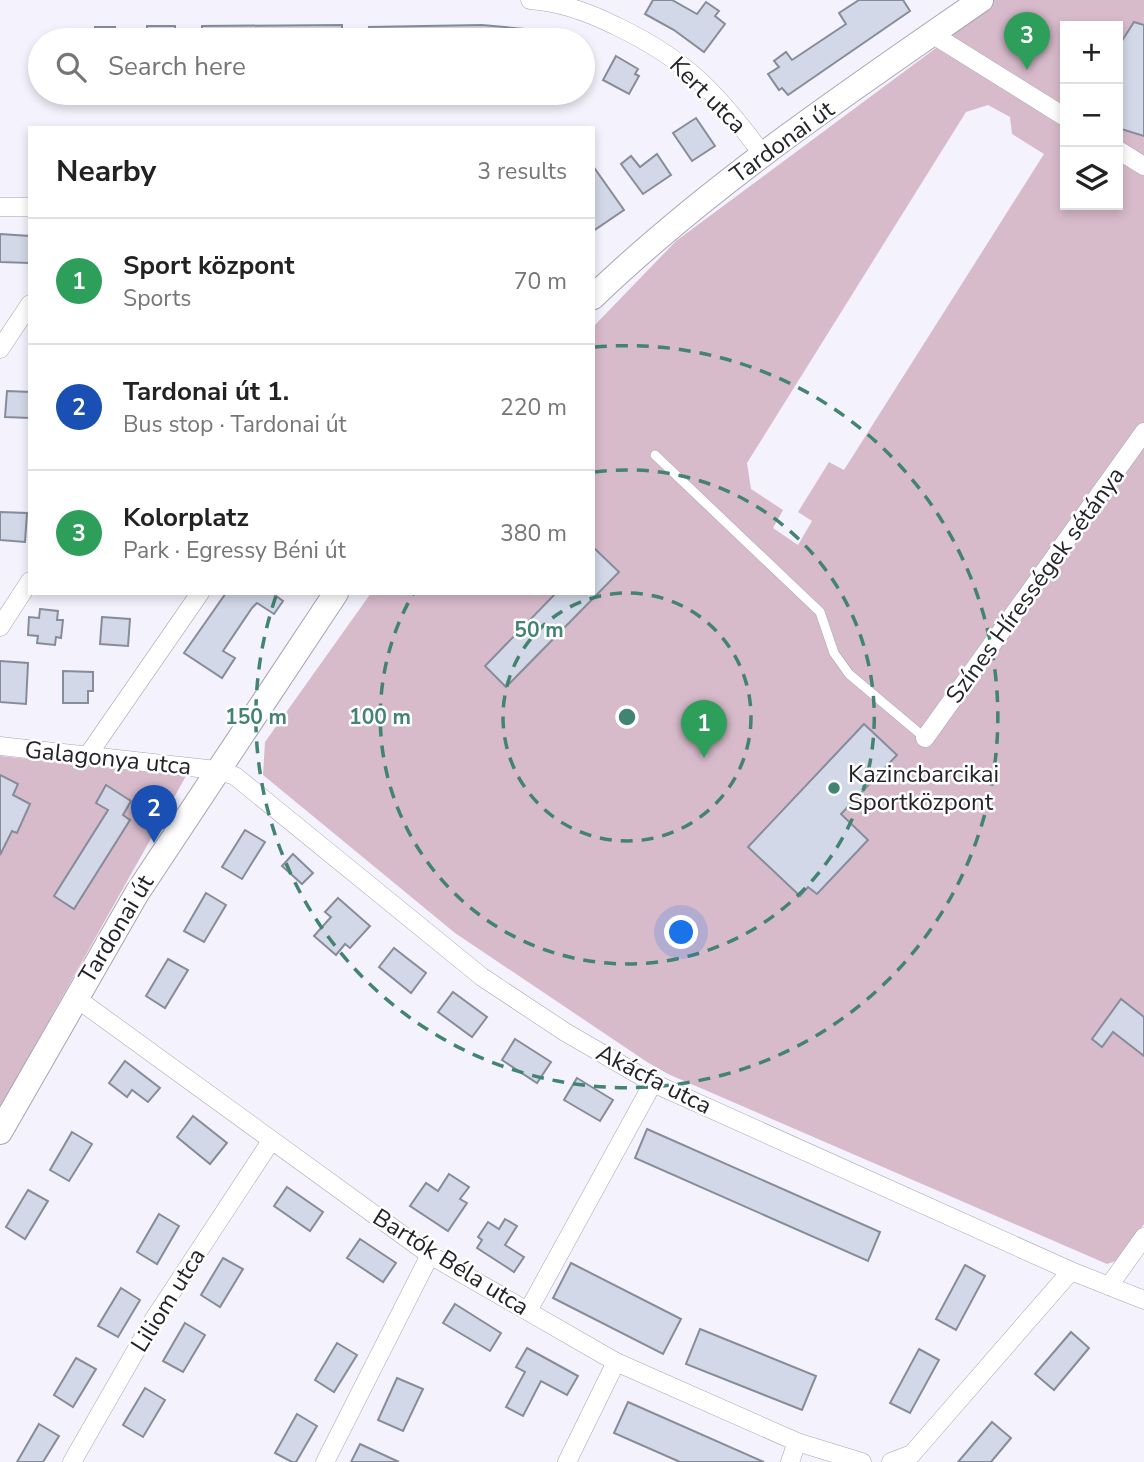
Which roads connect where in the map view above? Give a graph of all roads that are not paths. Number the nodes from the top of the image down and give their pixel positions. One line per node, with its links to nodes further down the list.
1 (530, 0): 6 (street, Kert utca)
2 (981, 0): 3 (street, Tardonai út)
3 (932, 34): 4 (street); 6 (street, Tardonai út)
4 (1060, 114)
5 (1123, 153): 7 (street)
6 (763, 155): 10 (street, Tardonai út)
7 (1144, 166)
8 (0, 207): 9 (street)
9 (28, 207)
10 (595, 295)
11 (28, 307): 12 (street)
12 (0, 349)
13 (1144, 432): 19 (street, Színes Hírességek sétánya)
14 (655, 455): 19 (lane)
15 (28, 584): 18 (street)
16 (199, 595): 21 (street)
17 (335, 595): 22 (street, Tardonai út)
18 (0, 626)
19 (925, 738)
20 (0, 746): 21 (street, Galagonya utca)
21 (88, 755): 22 (street, Galagonya utca)
22 (216, 770): 23 (street, Tardonai út); 24 (street, Akácfa utca)
23 (76, 998): 25 (street, Tardonai út); 26 (street, Bartók Béla utca)
24 (653, 1083): 29 (street, Akácfa utca); 32 (street)
25 (0, 1132)
26 (271, 1141): 28 (street, Bartók Béla utca); 35 (street, Liliom utca)
27 (1144, 1237): 30 (street)
28 (430, 1255): 32 (street, Bartók Béla utca); 36 (street)
29 (1071, 1271): 30 (street, Akácfa utca); 40 (street)
30 (1110, 1286): 31 (street, Akácfa utca)
31 (1144, 1300)
32 (528, 1311): 33 (street, Bartók Béla utca)
33 (616, 1362): 34 (street, Bartók Béla utca); 37 (street)
34 (797, 1443): 38 (street); 39 (street, Bartók Béla utca)
35 (72, 1462)
36 (326, 1462)
37 (567, 1462)
38 (790, 1462)
39 (862, 1462)
40 (891, 1462)

